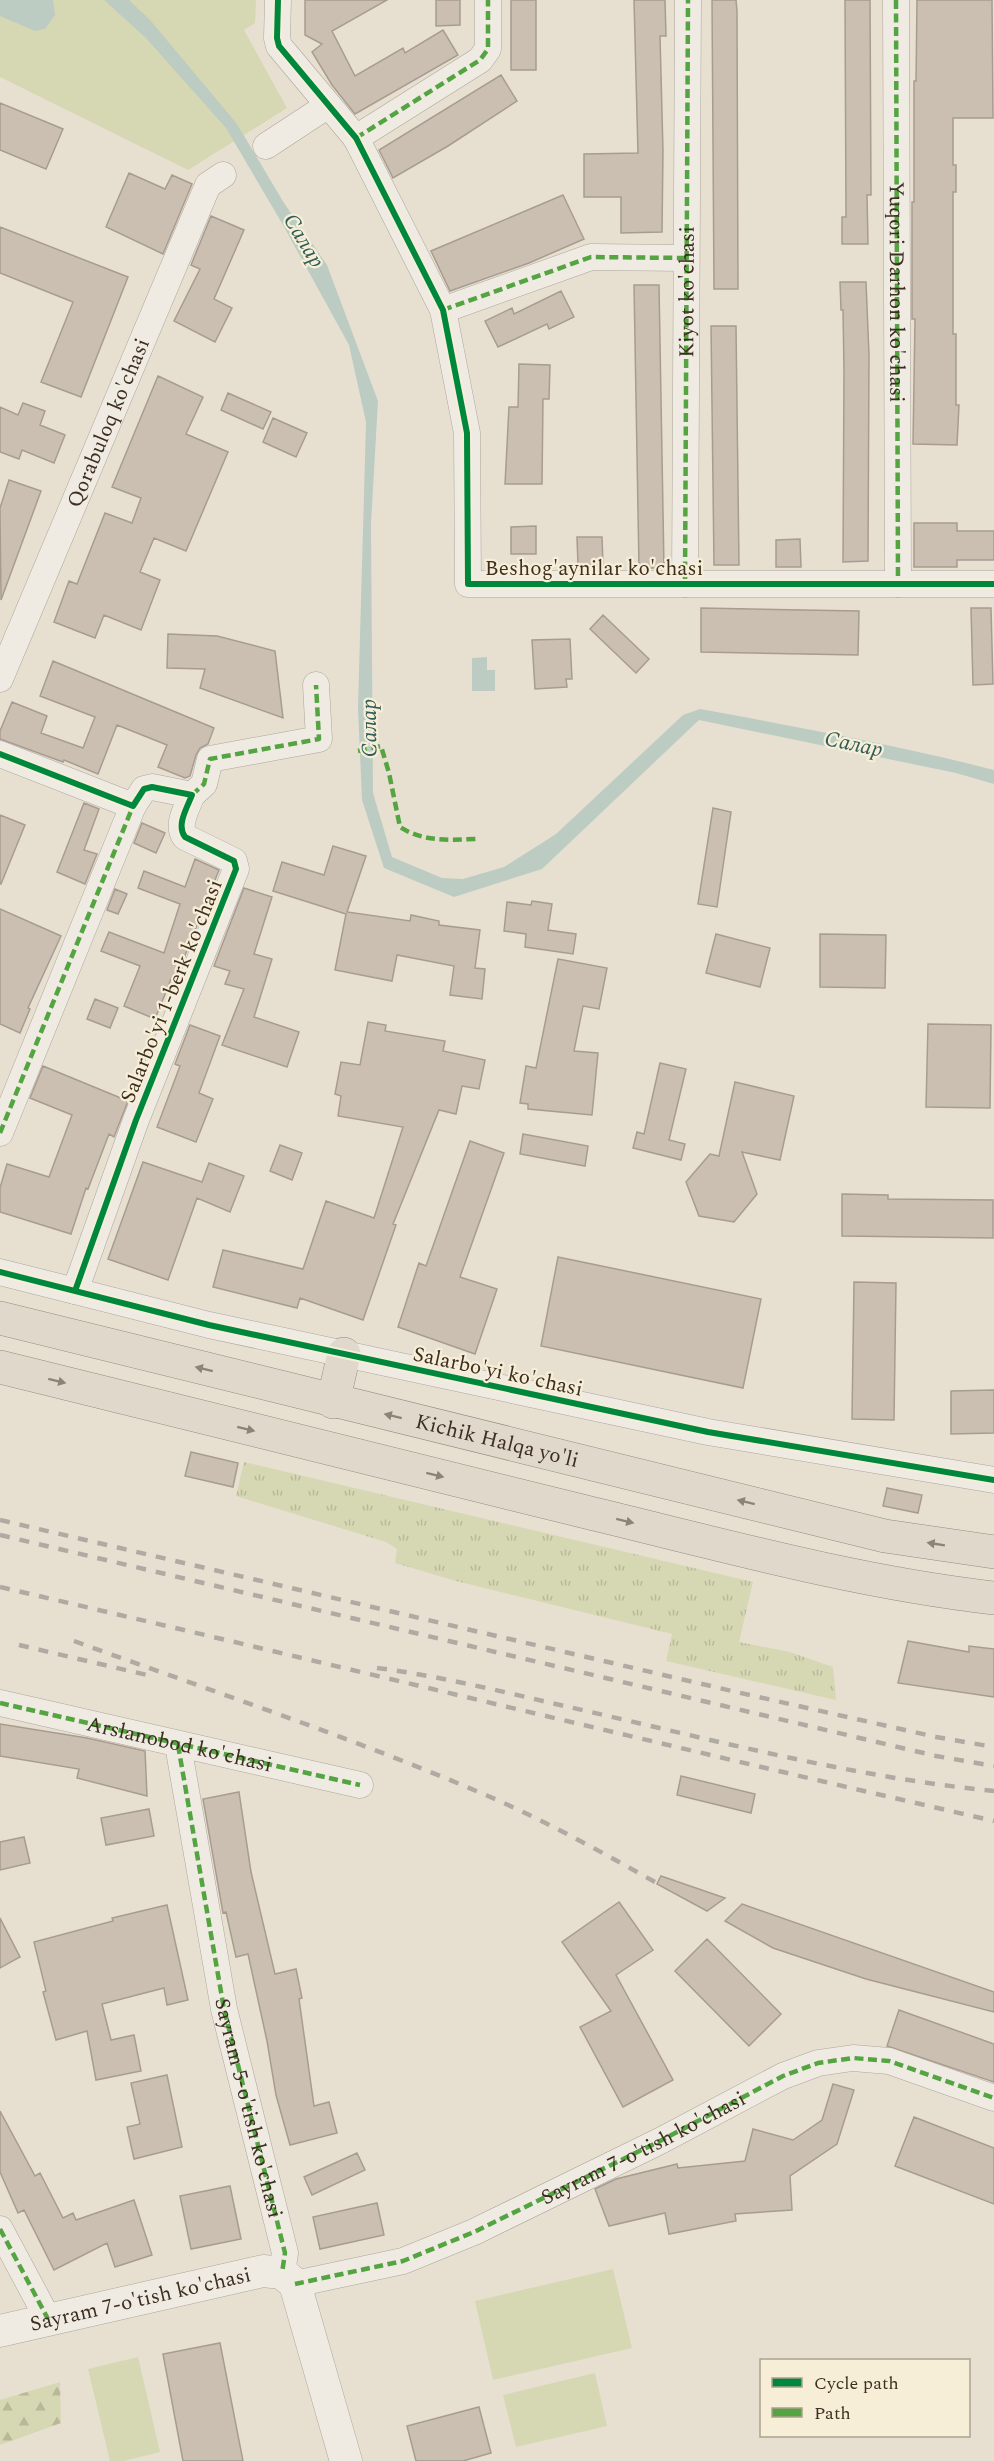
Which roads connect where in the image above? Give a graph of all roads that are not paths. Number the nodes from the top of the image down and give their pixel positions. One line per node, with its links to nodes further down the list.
1 (278, 0): 5 (street, Beshog'aynilar ko'chasi)
2 (488, 0): 6 (street)
3 (688, 0): 9 (street, Kiyot ko'chasi)
4 (896, 0): 12 (street, Yuqori Darhon ko'chasi)
5 (327, 106): 6 (street, Beshog'aynilar ko'chasi); 7 (street)
6 (356, 138): 10 (street, Beshog'aynilar ko'chasi)
7 (266, 146)
8 (223, 175): 14 (street, Qorabuloq ko'chasi)
9 (685, 258): 10 (street); 11 (street, Kiyot ko'chasi)
10 (443, 310): 11 (street, Beshog'aynilar ko'chasi)
11 (685, 584): 12 (street, Beshog'aynilar ko'chasi)
12 (898, 584): 13 (street, Beshog'aynilar ko'chasi)
13 (994, 584)
14 (0, 679)
15 (316, 685): 17 (street)
16 (0, 754): 18 (street)
17 (192, 795): 18 (street); 21 (street, Salarbo'yi 1-berk ko'chasi)
18 (133, 806): 19 (street)
19 (0, 1132)
20 (0, 1272): 21 (street, Salarbo'yi ko'chasi)
21 (75, 1291): 23 (street, Salarbo'yi ko'chasi)
22 (0, 1318): 25 (highway, Kichik Halqa yo'li, one-way to 22)
23 (344, 1354): 25 (highway); 26 (street, Salarbo'yi ko'chasi)
24 (0, 1367): 28 (highway, one-way to 28)
25 (333, 1402): 27 (highway, Kichik Halqa yo'li, one-way to 25)
26 (994, 1480)
27 (994, 1552)
28 (994, 1598)
29 (0, 1703): 30 (street, Arslanobod ko'chasi)
30 (178, 1746): 31 (street, Arslanobod ko'chasi); 34 (street, Sayram 5-o'tish ko'chasi)
31 (360, 1785)
32 (994, 2098): 34 (street, Sayram 7-o'tish ko'chasi)
33 (0, 2229): 35 (street)
34 (288, 2279): 35 (street, Sayram 7-o'tish ko'chasi); 37 (street, Sayram 5-o'tish ko'chasi)
35 (48, 2319): 36 (street, Sayram 7-o'tish ko'chasi)
36 (0, 2331)
37 (346, 2461)

